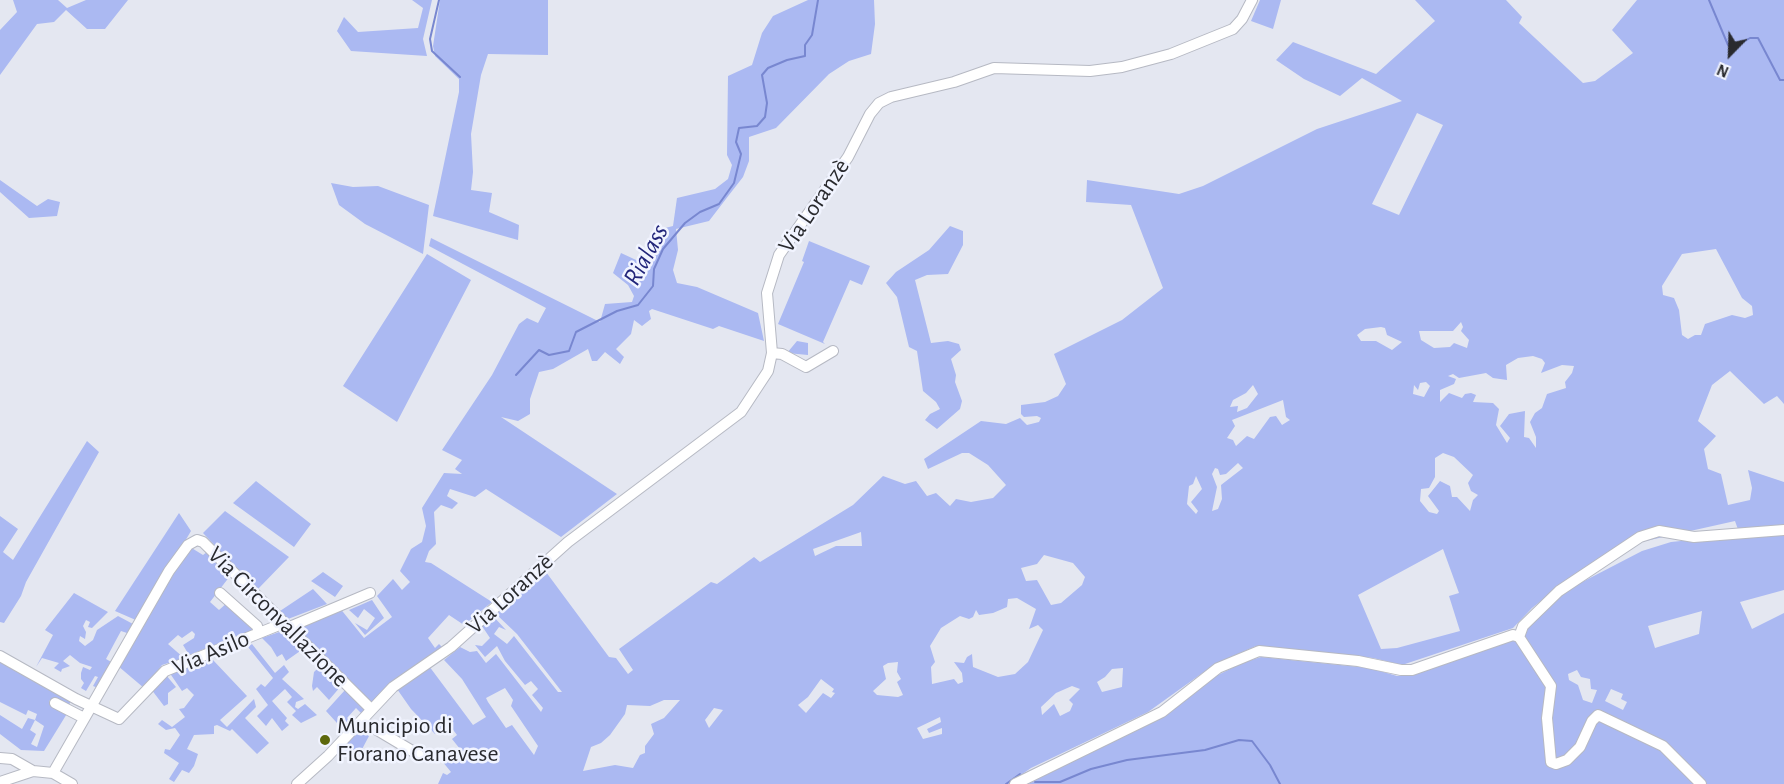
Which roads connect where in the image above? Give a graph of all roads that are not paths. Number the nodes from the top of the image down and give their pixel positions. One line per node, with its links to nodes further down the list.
1 (1252, 0): 3 (street, Via Loranzè)
2 (833, 351): 3 (street)
3 (772, 353): 13 (street, Via Loranzè)
4 (1784, 530): 9 (street)
5 (219, 593): 8 (street)
6 (370, 593): 7 (street, Via Asilo)
7 (286, 625): 8 (street, Via Asilo); 12 (street, Via Circonvallazione); 13 (street, Via Circonvallazione)
8 (260, 633): 12 (street, Via Asilo)
9 (1519, 637): 23 (street); 24 (street)
10 (0, 656): 12 (street)
11 (55, 704): 14 (street)
12 (92, 707): 14 (street)
13 (371, 709): 15 (street, Via Loranzè)
14 (84, 718): 19 (street)
15 (362, 721): 16 (street); 22 (street, Via Loranzè)
16 (419, 755)
17 (0, 758): 18 (street)
18 (33, 771): 19 (street); 20 (street)
19 (53, 773): 21 (street)
20 (0, 782)
21 (72, 784)
22 (297, 784)
23 (1016, 784)
24 (1701, 784)

